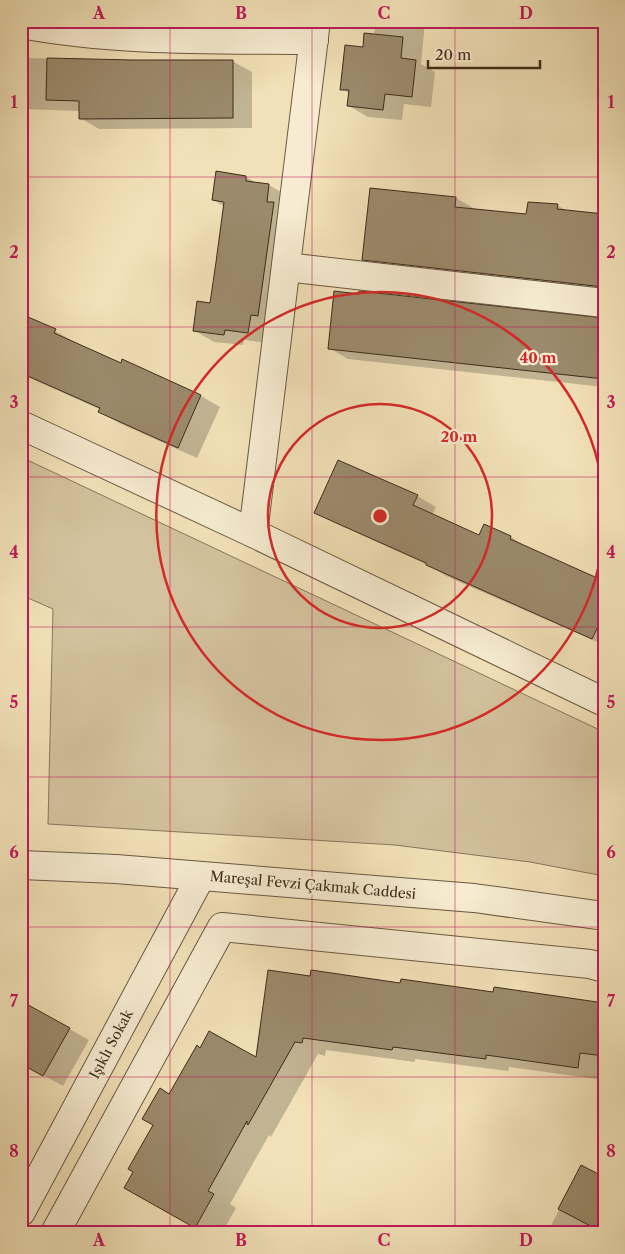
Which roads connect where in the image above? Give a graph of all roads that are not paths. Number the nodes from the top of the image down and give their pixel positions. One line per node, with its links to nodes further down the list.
1 (21, 24): 2 (street)
2 (315, 30): 3 (street)
3 (286, 267): 4 (street); 6 (street)
4 (604, 303)
5 (21, 425): 6 (street)
6 (253, 532): 7 (street)
7 (604, 702)
8 (21, 866): 9 (street, Mareşal Fevzi Çakmak Caddesi)
9 (202, 876): 10 (street, Mareşal Fevzi Çakmak Caddesi); 12 (street, Işıklı Sokak)
10 (604, 916)
11 (604, 968): 13 (street)
12 (21, 1212)
13 (55, 1233)

